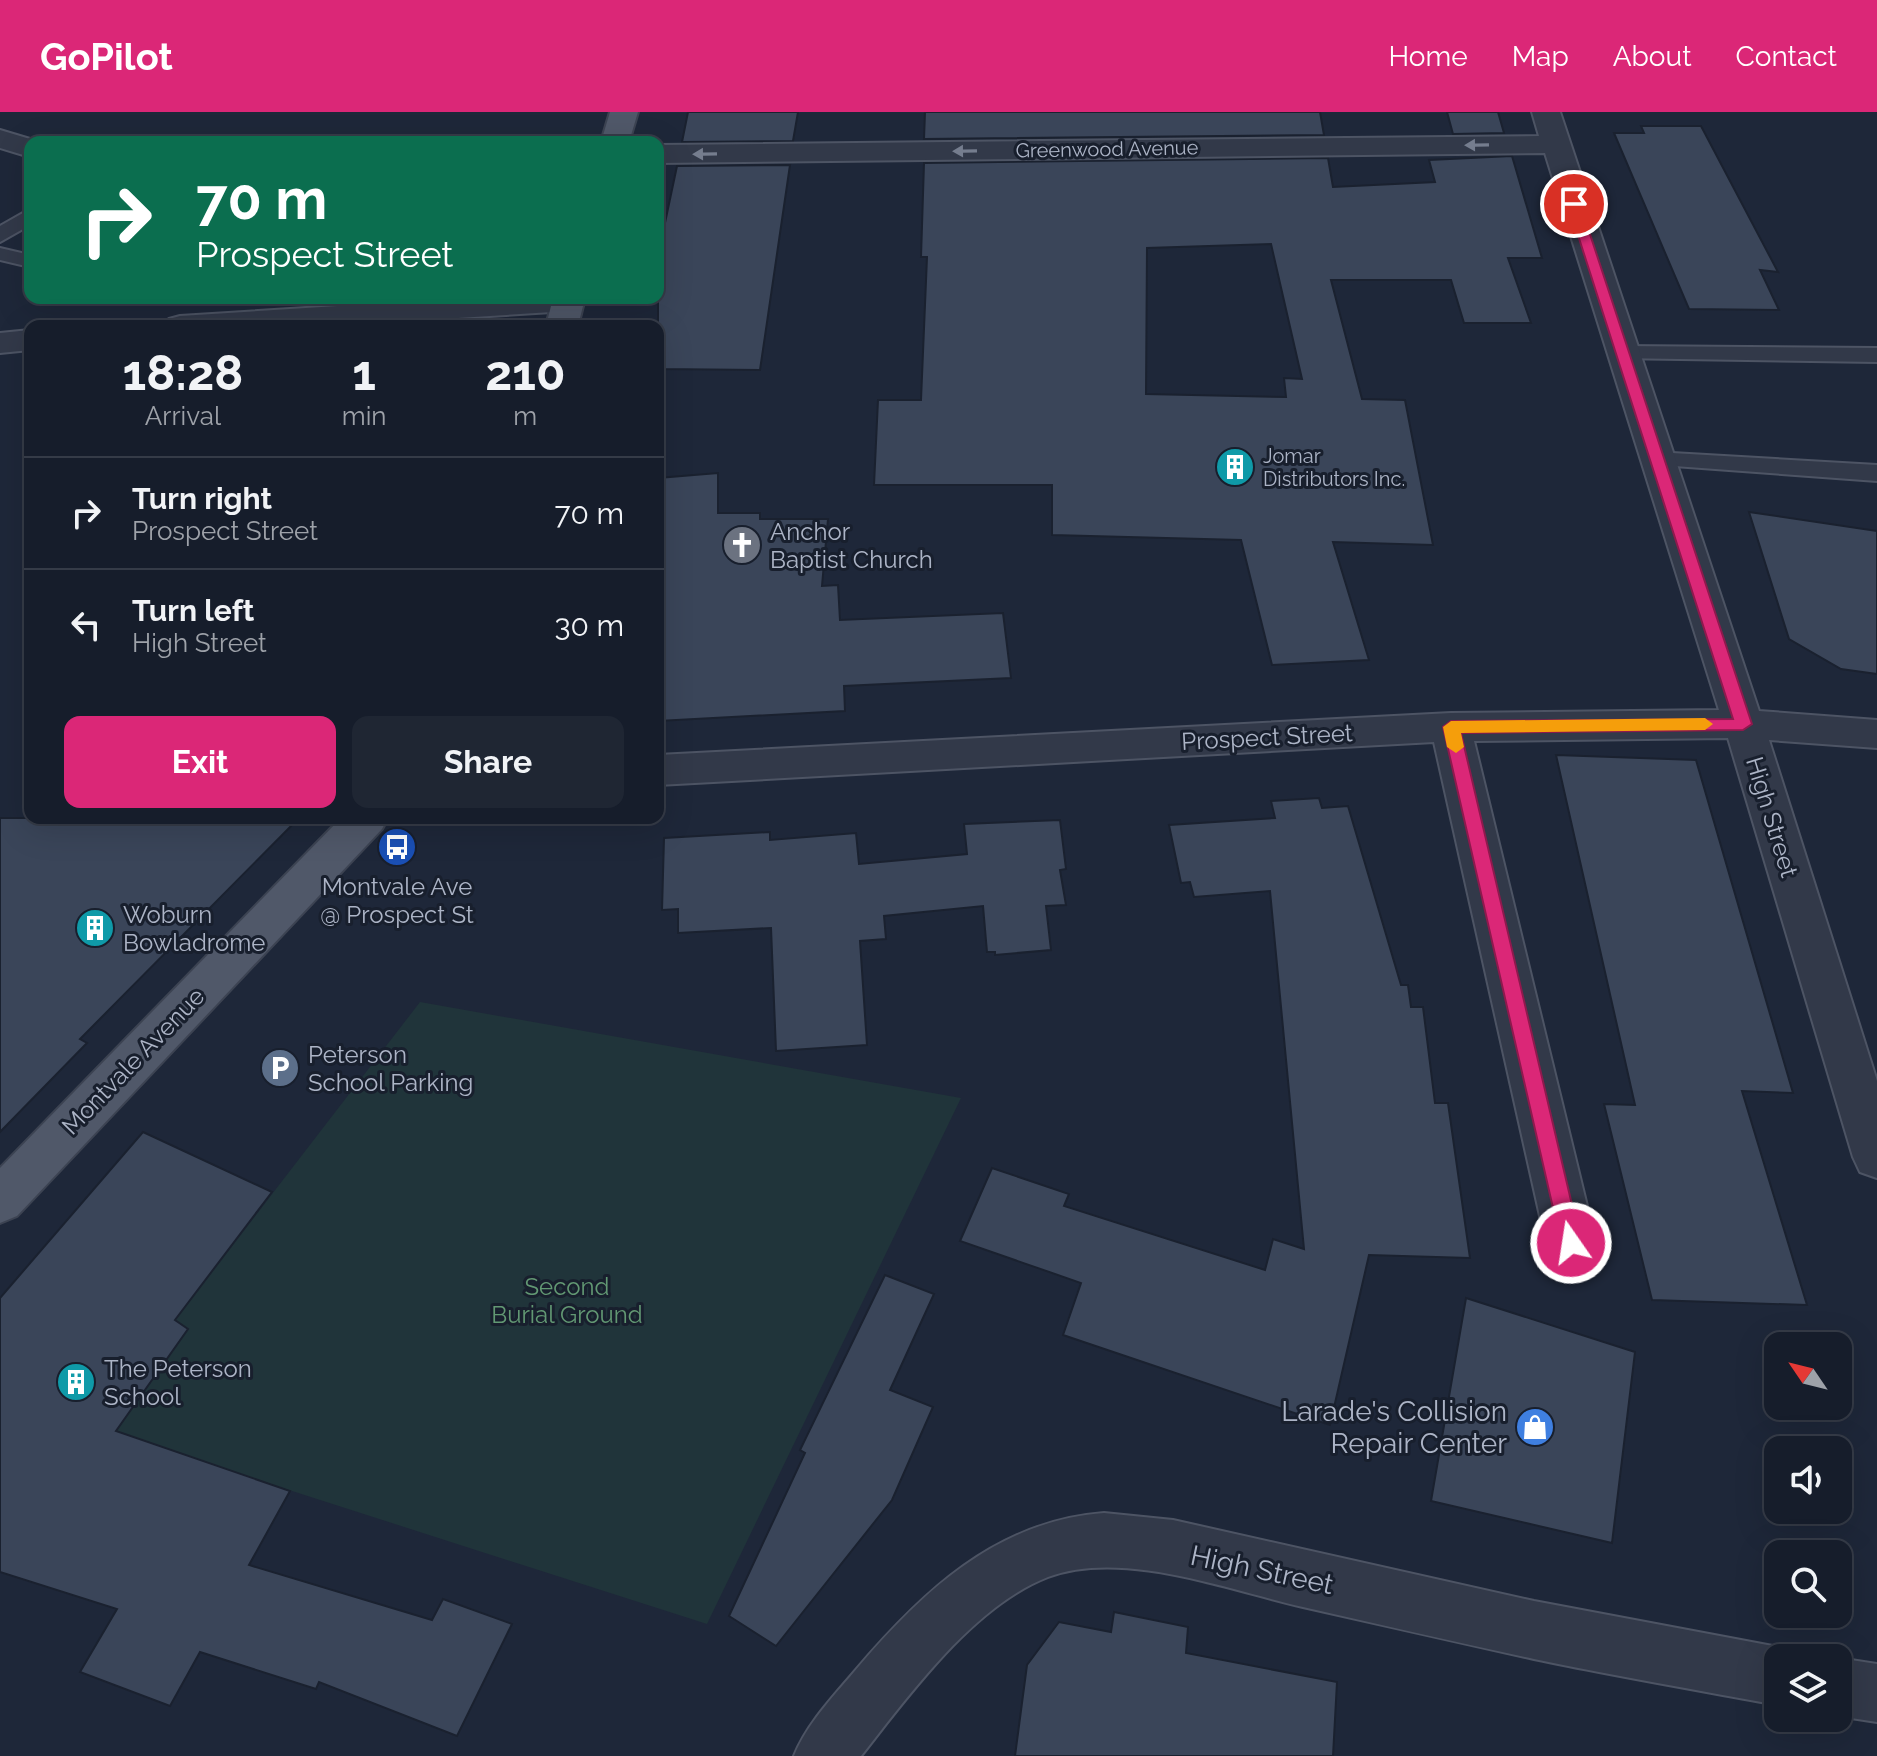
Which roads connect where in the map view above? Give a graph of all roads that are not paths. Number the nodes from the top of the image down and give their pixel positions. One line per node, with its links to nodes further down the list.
1 (624, 112): 3 (main road)
2 (1550, 128): 6 (street, Greenwood Avenue, one-way to 6); 15 (street, High Street)
3 (617, 136)
4 (0, 139): 5 (street)
5 (24, 146)
6 (664, 154)
7 (24, 219): 8 (lane)
8 (0, 236)
9 (0, 254): 10 (lane)
10 (24, 260)
11 (563, 306): 12 (street)
12 (295, 320)
13 (24, 341): 14 (street)
14 (0, 343)
15 (1622, 353): 16 (lane); 17 (street, High Street)
16 (1877, 355)
17 (1655, 459): 18 (lane); 19 (street, High Street)
18 (1877, 473)
19 (1743, 724): 20 (street, Prospect Street); 21 (street, Prospect Street); 24 (street, High Street)
20 (1451, 727): 22 (street, Prospect Street); 26 (street)
21 (1877, 734)
22 (664, 770)
23 (361, 824): 25 (main road, Montvale Avenue)
24 (1877, 1157)
25 (0, 1201)
26 (1571, 1243)
27 (1764, 1673): 30 (street, High Street)
28 (1852, 1689): 29 (street)
29 (1877, 1693)
30 (824, 1756)

